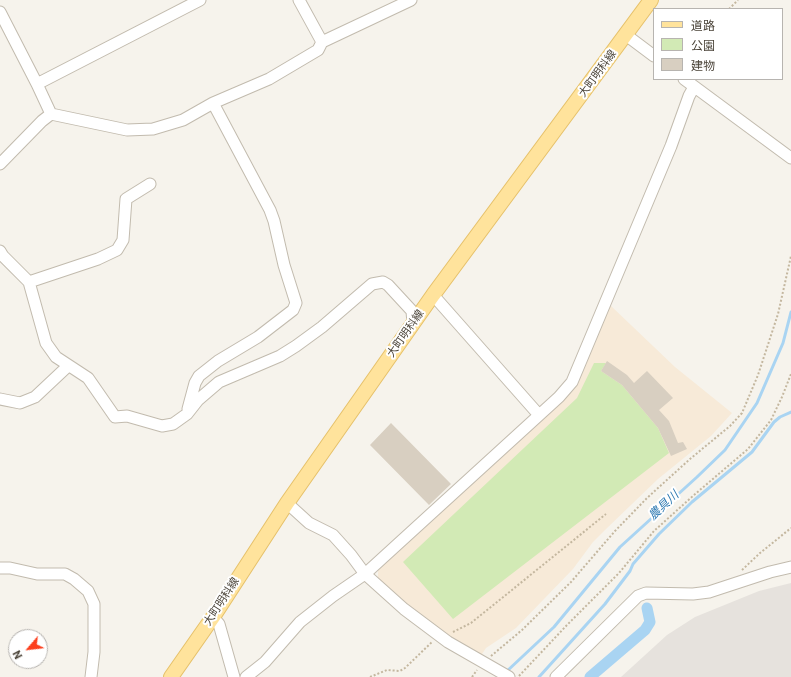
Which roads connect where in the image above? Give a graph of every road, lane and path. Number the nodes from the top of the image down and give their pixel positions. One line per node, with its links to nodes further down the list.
1 (200, 0): 12 (street)
2 (299, 0): 9 (street)
3 (411, 0): 9 (street)
4 (652, 0): 8 (main road, 大町明科線)
5 (738, 0): 6 (path)
6 (730, 8)
7 (0, 12): 12 (street)
8 (626, 35): 10 (street); 22 (main road, 大町明科線)
9 (322, 42): 14 (street)
10 (653, 55)
11 (685, 80): 13 (street)
12 (37, 84): 15 (street)
13 (694, 86): 16 (street); 28 (street)
14 (213, 102): 15 (street); 27 (street)
15 (51, 114): 17 (street)
16 (791, 158)
17 (0, 164)
18 (150, 184): 21 (street)
19 (0, 251): 21 (street)
20 (791, 256): 38 (path)
21 (29, 282): 24 (street)
22 (433, 295): 23 (main road, 大町明科線); 28 (street)
23 (413, 324): 27 (street); 29 (main road, 大町明科線)
24 (68, 366): 26 (street); 27 (street)
25 (791, 374): 46 (path)
26 (0, 399)
27 (187, 414)
28 (539, 415): 34 (street)
29 (287, 503): 34 (street); 36 (main road, 大町明科線)
30 (606, 514): 37 (path)
31 (791, 528): 35 (path)
32 (791, 567): 35 (street)
33 (0, 568): 39 (street)
34 (365, 574): 37 (street); 42 (street)
35 (729, 586): 47 (street)
36 (213, 617): 40 (main road, 大町明科線); 41 (street)
37 (439, 636): 38 (street); 43 (path)
38 (486, 663): 44 (path); 45 (street)
39 (91, 677)
40 (171, 677)
41 (234, 677)
42 (246, 677)
43 (370, 677)
44 (472, 677)
45 (509, 677)
46 (519, 677)
47 (556, 677)

